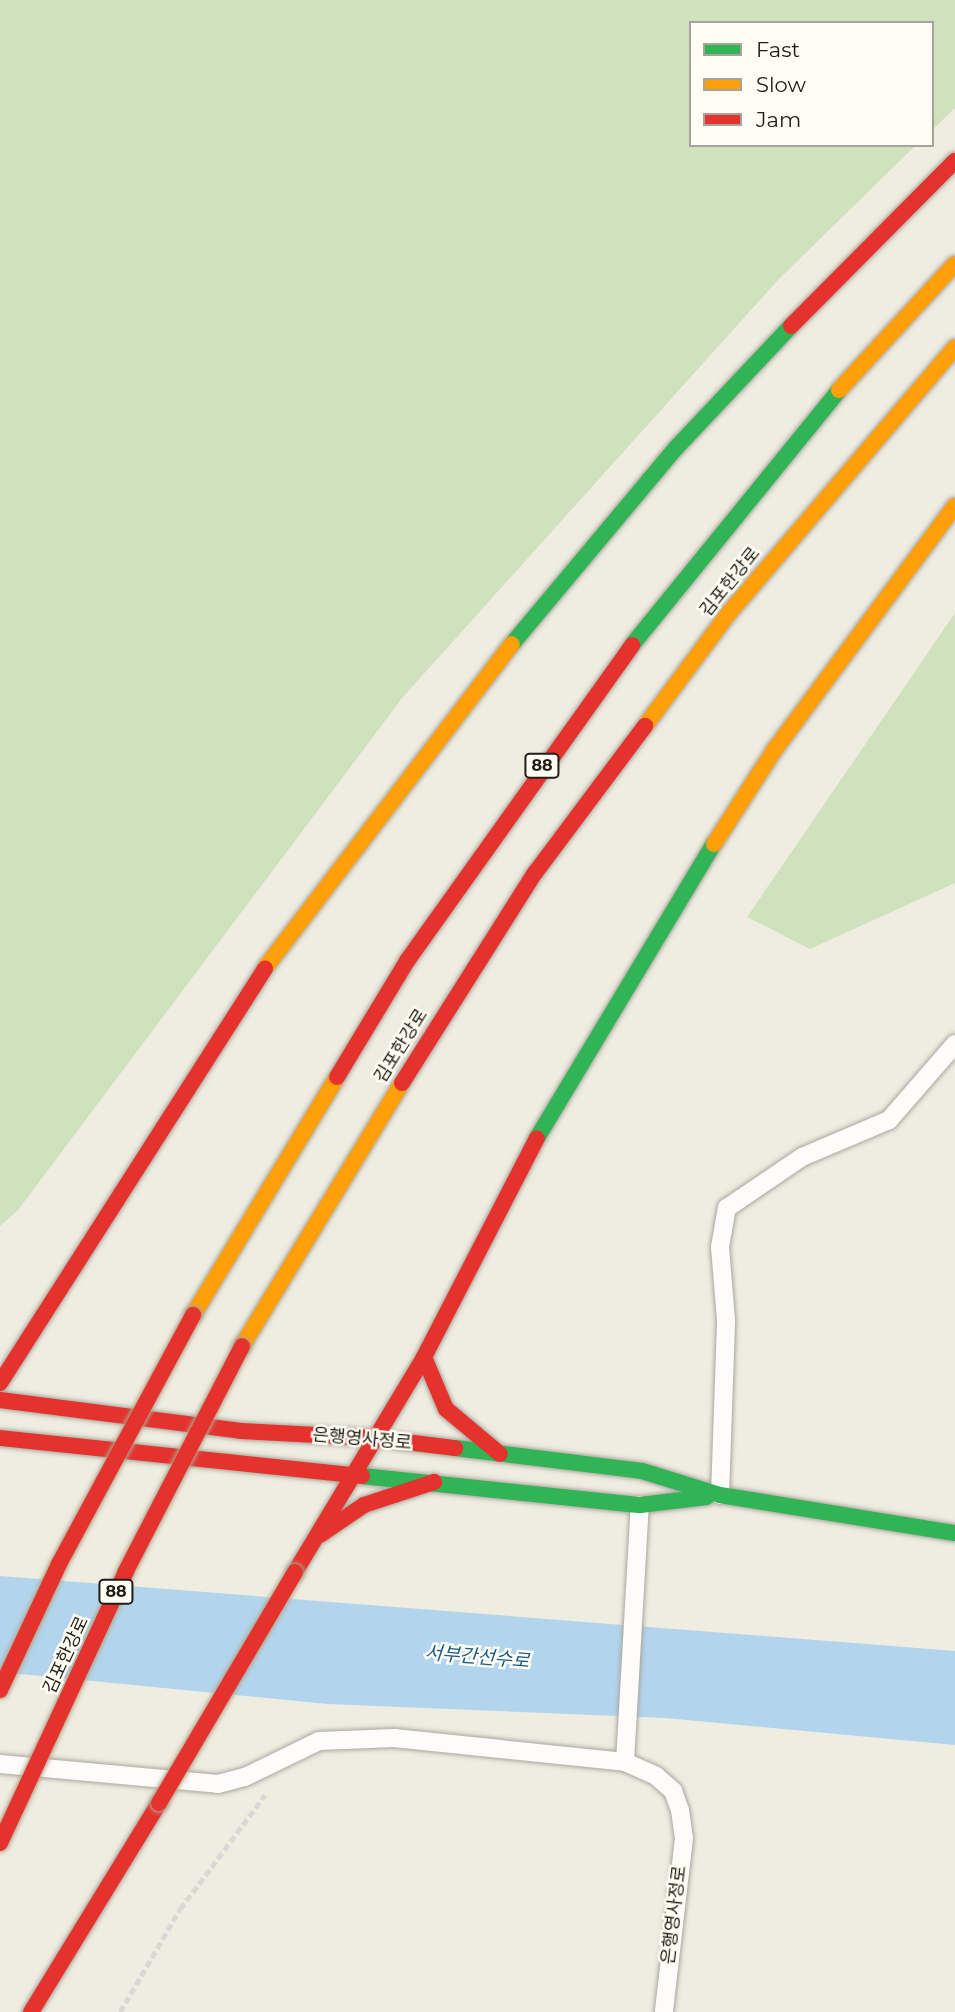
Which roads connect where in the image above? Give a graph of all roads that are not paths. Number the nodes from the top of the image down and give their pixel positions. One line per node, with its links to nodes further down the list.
1 (955, 161): 6 (main road)
2 (955, 264): 20 (main road, 88, bridge)
3 (955, 347): 23 (main road, 김포한강로 / 88, bridge)
4 (955, 506): 8 (main road)
5 (955, 1044): 16 (lane)
6 (52, 1297): 7 (main road); 9 (main road)
7 (10, 1330)
8 (424, 1357): 12 (main road); 13 (main road)
9 (0, 1383)
10 (0, 1399): 12 (main road, 은행영사정로)
11 (0, 1438): 14 (main road, 은행영사정로)
12 (373, 1438): 13 (main road, 은행영사정로); 14 (main road)
13 (500, 1454): 16 (main road, 은행영사정로)
14 (351, 1474): 15 (main road, 은행영사정로); 19 (main road)
15 (434, 1482): 17 (main road, 은행영사정로); 19 (main road)
16 (720, 1495): 17 (main road, 은행영사정로); 18 (main road, 은행영사정로)
17 (640, 1505): 21 (lane)
18 (955, 1533)
19 (307, 1545): 24 (main road, bridge)
20 (0, 1690)
21 (625, 1762): 22 (lane, 은행영사정로); 25 (lane, 은행영사정로)
22 (0, 1764)
23 (0, 1843)
24 (31, 2012)
25 (664, 2012)

